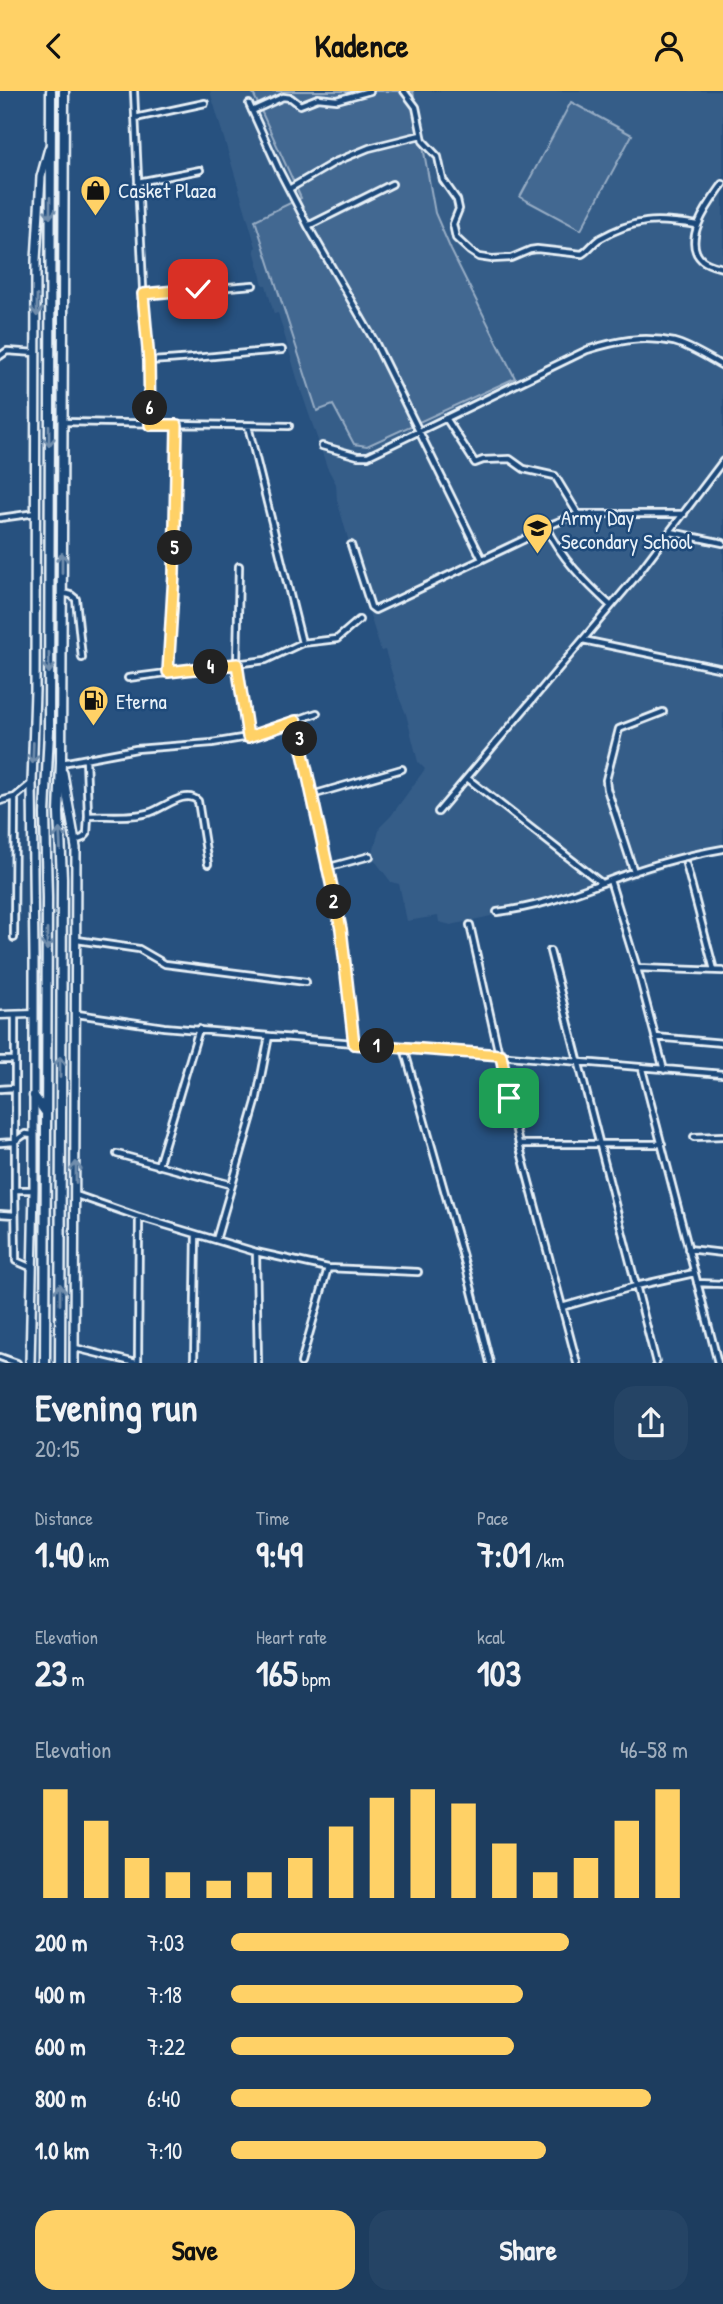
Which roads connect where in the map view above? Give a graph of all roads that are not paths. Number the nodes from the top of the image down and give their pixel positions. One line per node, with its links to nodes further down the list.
1 (51, 91): 11 (highway)
2 (64, 91): 28 (highway)
3 (134, 91): 9 (street)
4 (370, 91): 8 (street)
5 (404, 91): 10 (street)
6 (205, 103): 9 (street)
7 (249, 104): 8 (street)
8 (253, 111): 16 (street)
9 (135, 118): 13 (street)
10 (421, 135): 16 (street); 17 (street)
11 (51, 141): 23 (main road, one-way to 23); 108 (highway, one-way to 108)
12 (200, 170): 13 (street)
13 (138, 182): 21 (street)
14 (392, 184): 18 (street)
15 (723, 184): 17 (street)
16 (289, 189): 18 (street)
17 (697, 225): 19 (street)
18 (308, 226): 33 (street)
19 (723, 268)
20 (253, 285): 21 (street)
21 (143, 294): 25 (street)
22 (282, 350): 25 (street)
23 (37, 353): 24 (street); 36 (main road)
24 (0, 356)
25 (149, 361): 29 (street)
26 (723, 366): 27 (street)
27 (446, 418): 33 (street); 37 (street)
28 (61, 422): 29 (street); 46 (highway, one-way to 28)
29 (150, 425): 30 (street)
30 (177, 425): 31 (street); 54 (street)
31 (248, 426): 32 (street); 50 (street)
32 (289, 426)
33 (418, 431): 34 (street); 44 (street)
34 (322, 446)
35 (723, 461): 38 (street)
36 (36, 513): 39 (street); 64 (main road, one-way to 64)
37 (578, 514): 38 (street); 40 (street)
38 (684, 514): 41 (street)
39 (0, 518)
40 (546, 527): 44 (street); 47 (street)
41 (671, 532): 42 (street); 47 (street)
42 (723, 543)
43 (351, 545): 44 (street)
44 (482, 559)
45 (239, 566): 52 (street)
46 (62, 592): 51 (street); 61 (highway)
47 (611, 606): 49 (street)
48 (359, 620): 50 (street)
49 (583, 640): 53 (street); 63 (street)
50 (302, 643): 52 (street)
51 (82, 658)
52 (237, 664): 54 (street); 59 (street)
53 (723, 669)
54 (168, 672): 55 (street)
55 (128, 678)
56 (663, 712): 76 (street)
57 (317, 713): 58 (street)
58 (296, 721): 59 (street); 65 (street)
59 (248, 737): 60 (street)
60 (86, 759): 61 (street); 69 (street)
61 (61, 763): 70 (main road); 144 (highway, one-way to 61)
62 (401, 769): 65 (street)
63 (467, 778): 68 (street); 78 (street)
64 (32, 783): 66 (street); 88 (main road)
65 (312, 796): 75 (street)
66 (15, 797): 67 (street); 81 (street)
67 (0, 801)
68 (438, 812)
69 (89, 816): 70 (street); 73 (street)
70 (75, 841): 82 (main road)
71 (723, 849): 76 (street)
72 (370, 856): 75 (street)
73 (208, 864)
74 (686, 864): 85 (street)
75 (326, 868): 96 (street)
76 (634, 872): 77 (street)
77 (610, 880): 78 (street); 84 (street)
78 (601, 883): 79 (street)
79 (497, 912)
80 (470, 925): 98 (street)
81 (14, 938)
82 (77, 940): 87 (street); 89 (main road)
83 (550, 951): 101 (street)
84 (637, 968): 85 (street); 94 (street)
85 (715, 970): 86 (street)
86 (723, 971)
87 (306, 982)
88 (34, 1014): 91 (street); 107 (main road)
89 (77, 1014): 92 (street); 122 (main road, one-way to 89)
90 (0, 1015): 91 (street)
91 (15, 1015): 100 (street)
92 (199, 1029): 93 (street); 118 (street)
93 (269, 1036): 96 (street); 119 (street)
94 (655, 1037): 95 (street); 103 (street)
95 (723, 1043)
96 (354, 1044): 97 (street)
97 (404, 1048): 98 (street); 150 (street)
98 (501, 1055): 101 (street); 114 (street)
99 (0, 1060): 100 (street)
100 (14, 1060): 106 (street)
101 (579, 1062): 102 (street); 115 (street)
102 (642, 1069): 103 (street); 116 (street)
103 (664, 1070): 104 (street)
104 (723, 1075)
105 (0, 1089): 106 (street)
106 (14, 1089): 112 (street)
107 (34, 1096): 108 (highway); 109 (main road)
108 (46, 1113): 143 (highway)
109 (34, 1135): 112 (street); 120 (main road)
110 (723, 1136): 111 (street)
111 (694, 1137)
112 (15, 1142): 113 (street); 121 (street)
113 (0, 1143)
114 (519, 1144): 115 (street); 138 (street)
115 (600, 1144): 116 (street); 137 (street)
116 (662, 1144): 128 (street)
117 (117, 1154): 118 (street)
118 (158, 1165): 119 (street)
119 (232, 1185): 127 (street)
120 (34, 1190): 121 (street); 132 (main road)
121 (15, 1191): 124 (street)
122 (76, 1195): 125 (street); 139 (main road)
123 (0, 1214): 124 (street)
124 (15, 1215): 132 (street)
125 (139, 1217): 126 (street); 146 (street)
126 (196, 1234): 127 (street); 147 (street)
127 (216, 1240): 129 (street)
128 (688, 1249): 130 (street); 134 (street)
129 (256, 1252): 131 (street); 148 (street)
130 (723, 1252)
131 (328, 1268): 133 (street); 149 (street)
132 (33, 1269): 142 (main road)
133 (418, 1272)
134 (694, 1273): 135 (street); 137 (street)
135 (697, 1283): 136 (street); 153 (street)
136 (723, 1283)
137 (636, 1286): 138 (street); 152 (street)
138 (562, 1307): 151 (street)
139 (74, 1348): 145 (main road); 146 (street)
140 (0, 1357): 141 (street)
141 (17, 1363)
142 (30, 1363)
143 (45, 1363)
144 (60, 1363)
145 (74, 1363)
146 (137, 1363)
147 (194, 1363)
148 (258, 1363)
149 (301, 1363)
150 (490, 1363)
151 (577, 1363)
152 (656, 1363)
153 (718, 1363)

